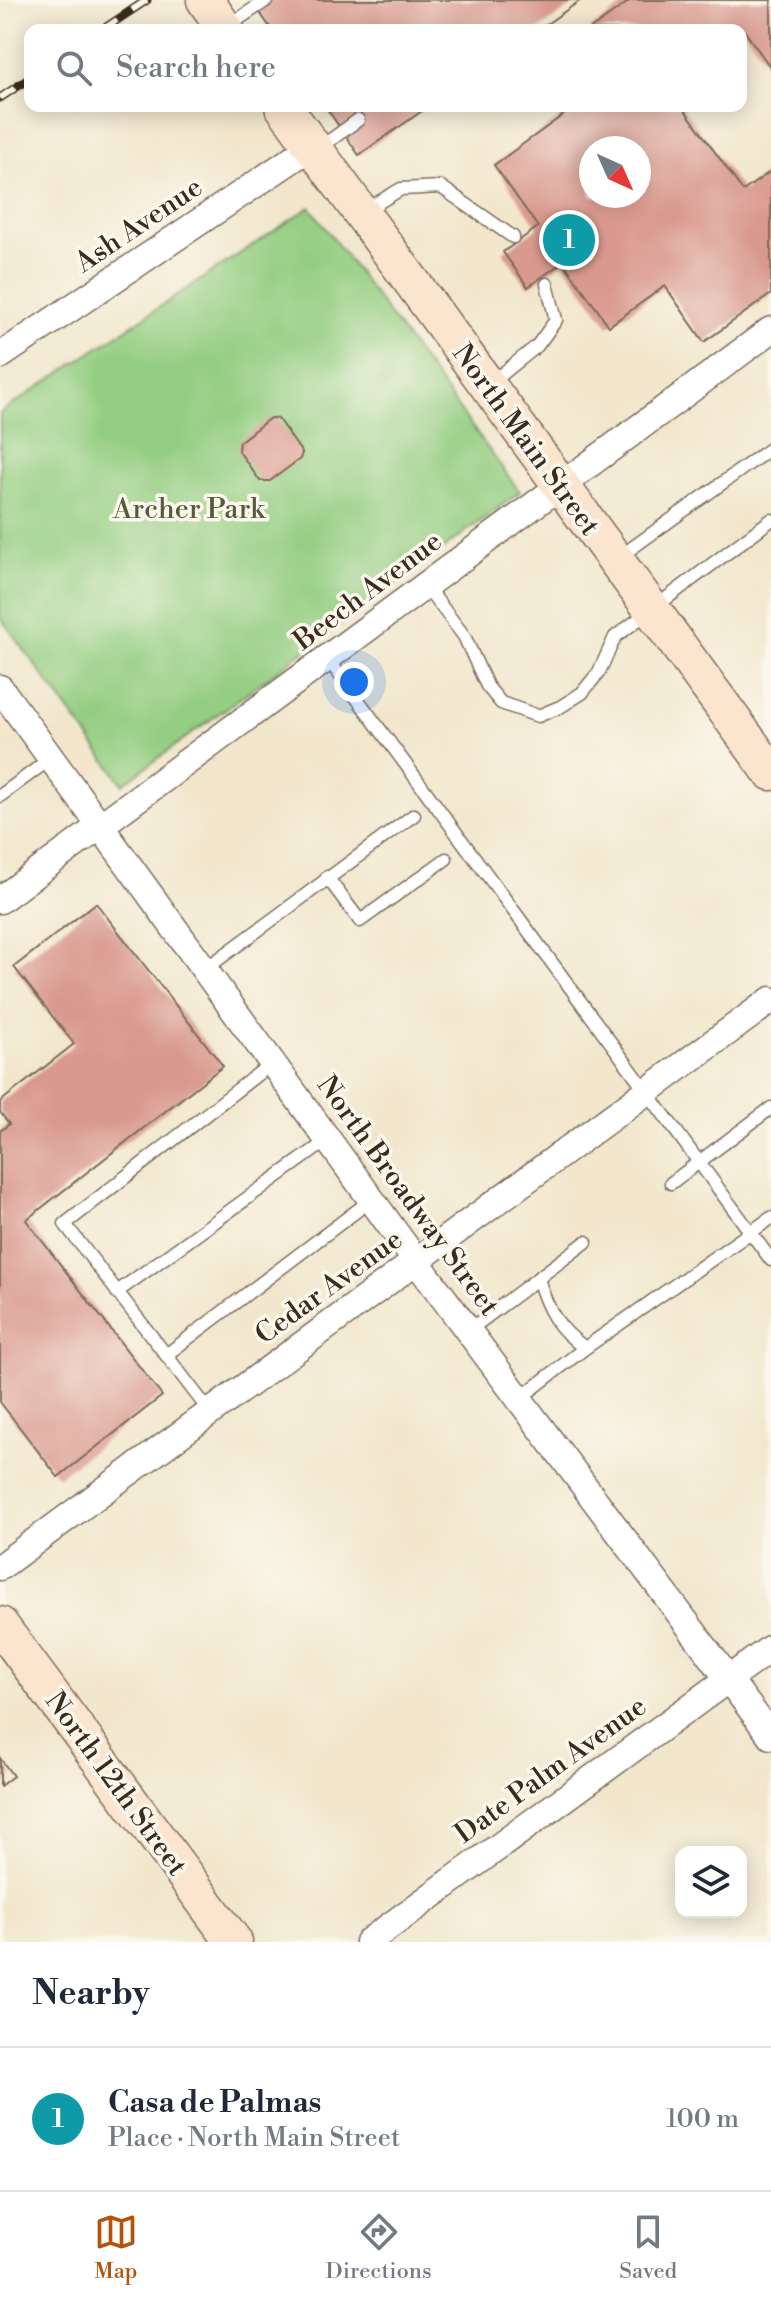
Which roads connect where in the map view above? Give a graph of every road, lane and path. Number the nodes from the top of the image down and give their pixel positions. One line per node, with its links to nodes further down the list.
1 (267, 0): 2 (lane)
2 (219, 19)
3 (287, 112): 5 (street, North Main Street)
4 (358, 120): 5 (lane)
5 (314, 148): 6 (street, North Main Street); 10 (street, Ash Avenue)
6 (361, 213): 7 (lane); 11 (street, North Main Street)
7 (513, 237)
8 (547, 284): 11 (lane)
9 (771, 330): 13 (street, Beech Avenue)
10 (0, 356)
11 (488, 386): 13 (street, North Main Street)
12 (771, 448): 15 (lane)
13 (561, 485): 15 (street, North Main Street); 16 (street, Beech Avenue)
14 (771, 520): 17 (lane)
15 (616, 560): 17 (street, North Main Street)
16 (426, 586): 17 (lane); 18 (street, Beech Avenue)
17 (651, 608): 21 (street, North Main Street)
18 (328, 659): 24 (street, Beech Avenue); 31 (lane)
19 (0, 688): 20 (street, North Broadway Street)
20 (50, 759): 22 (lane); 24 (street, North Broadway Street)
21 (771, 772)
22 (0, 796)
23 (414, 815): 26 (lane)
24 (100, 828): 27 (street, Beech Avenue); 28 (street, North Broadway Street)
25 (446, 859): 26 (lane)
26 (327, 877): 28 (lane)
27 (0, 900)
28 (204, 970): 30 (street, North Broadway Street)
29 (771, 1000): 31 (street, Cedar Avenue)
30 (272, 1063): 33 (street, North Broadway Street); 43 (lane)
31 (646, 1092): 34 (lane); 41 (street, Cedar Avenue)
32 (771, 1108): 34 (lane)
33 (328, 1140): 36 (street, North Broadway Street); 43 (lane)
34 (698, 1162): 35 (lane); 38 (lane)
35 (671, 1183)
36 (371, 1200): 41 (street, North Broadway Street); 46 (lane)
37 (771, 1218): 38 (lane)
38 (750, 1232): 40 (lane); 45 (lane)
39 (586, 1242): 42 (lane)
40 (771, 1260)
41 (416, 1261): 44 (street, North Broadway Street); 48 (street, Cedar Avenue)
42 (538, 1278): 44 (lane); 45 (lane)
43 (117, 1292): 46 (lane)
44 (468, 1331): 47 (street, North Broadway Street)
45 (585, 1348): 47 (lane)
46 (166, 1355): 48 (lane)
47 (519, 1399): 52 (street, North Broadway Street)
48 (210, 1412): 49 (street, Cedar Avenue)
49 (0, 1567)
50 (0, 1625): 54 (street, North 12th Street)
51 (771, 1648): 52 (street, Date Palm Avenue)
52 (728, 1679): 53 (street, North Broadway Street); 55 (street, Date Palm Avenue)
53 (771, 1736)
54 (234, 1942)
55 (368, 1942)

